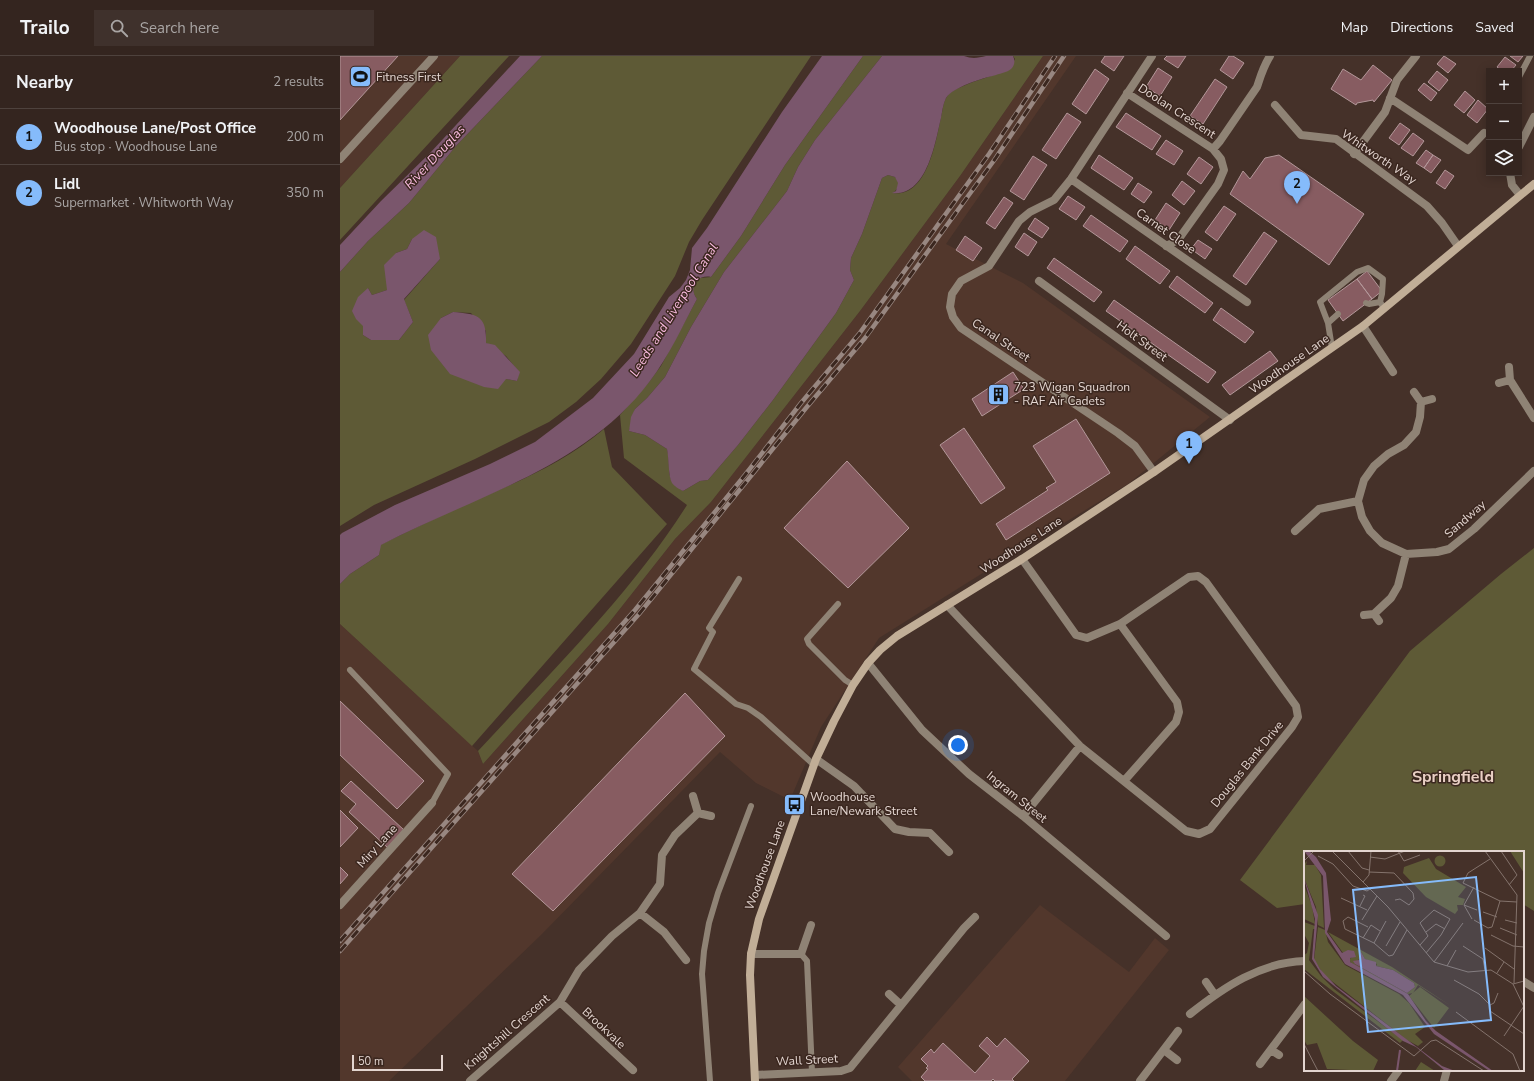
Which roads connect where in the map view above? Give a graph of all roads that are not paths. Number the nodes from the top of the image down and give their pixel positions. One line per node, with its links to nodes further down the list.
1 (434, 56): 15 (street)
2 (1152, 56): 7 (street, Canal Street)
3 (1270, 56): 13 (street)
4 (1416, 56): 8 (street)
5 (1530, 56): 6 (lane)
6 (1522, 71)
7 (1127, 93): 13 (street, Doolan Crescent); 17 (street, Canal Street)
8 (1390, 98): 11 (street); 14 (street)
9 (1275, 105): 14 (street, Whitworth Way)
10 (1534, 117): 12 (street)
11 (1486, 130)
12 (1522, 141)
13 (1213, 149): 20 (street, Doolan Crescent)
14 (1354, 154): 21 (street, Whitworth Way)
15 (340, 159)
16 (1510, 176): 19 (street)
17 (1071, 179): 20 (street, Carnet Close); 40 (street, Canal Street)
18 (1534, 184): 19 (main road, Woodhouse Lane)
19 (1520, 195): 21 (main road, Woodhouse Lane)
20 (1166, 246): 23 (street, Carnet Close)
21 (1458, 246): 25 (main road, Woodhouse Lane)
22 (1039, 281): 38 (street, Holt Street)
23 (1247, 302)
24 (1366, 303): 25 (lane)
25 (1382, 305): 27 (lane); 28 (main road, Woodhouse Lane)
26 (1338, 314): 27 (lane)
27 (1328, 323): 29 (lane)
28 (1362, 326): 29 (main road, Woodhouse Lane); 31 (street)
29 (1332, 348): 38 (main road, Woodhouse Lane)
30 (1509, 367): 32 (street)
31 (1393, 372)
32 (1510, 380): 33 (street); 37 (street)
33 (1499, 383)
34 (1414, 392): 36 (street)
35 (1432, 399): 36 (street)
36 (1421, 402): 41 (street)
37 (1534, 418)
38 (1230, 420): 40 (main road, Woodhouse Lane)
39 (1534, 471): 43 (street, Sandway)
40 (1154, 472): 44 (main road, Woodhouse Lane)
41 (1358, 501): 42 (street); 43 (street, Sandway)
42 (1295, 531)
43 (1406, 554): 48 (street)
44 (1022, 559): 47 (main road, Woodhouse Lane); 49 (street, Douglas Bank Drive)
45 (739, 579): 54 (lane)
46 (838, 604): 52 (lane)
47 (947, 606): 50 (main road, Woodhouse Lane); 53 (street, Douglas Bank Drive)
48 (1364, 615)
49 (1120, 624): 55 (street); 55 (street, Douglas Bank Drive)
50 (868, 663): 52 (main road, Woodhouse Lane); 61 (street, Ingram Street)
51 (350, 670): 57 (lane)
52 (853, 685): 54 (main road, Woodhouse Lane)
53 (1080, 746): 55 (street, Douglas Bank Drive); 61 (street)
54 (815, 762): 62 (street); 68 (main road, Woodhouse Lane)
55 (1124, 782)
56 (693, 796): 59 (street)
57 (432, 803): 63 (street, Miry Lane)
58 (751, 806): 93 (lane)
59 (698, 813): 60 (street); 64 (street, Knightshill Crescent)
60 (711, 816)
61 (1024, 816): 67 (street, Ingram Street)
62 (949, 852)
63 (340, 905)
64 (640, 913): 70 (street); 77 (street, Knightshill Crescent)
65 (975, 917): 78 (street, Wall Street)
66 (811, 925): 69 (street)
67 (1166, 936)
68 (750, 954): 69 (street); 91 (main road, Woodhouse Lane)
69 (801, 954): 90 (lane)
70 (686, 960)
71 (1304, 961): 76 (street)
72 (1206, 982): 76 (street)
73 (1524, 982): 74 (street)
74 (1534, 988)
75 (889, 994): 78 (street)
76 (1214, 995): 80 (street)
77 (560, 1002): 87 (street, Brookvale); 92 (street, Knightshill Crescent)
78 (902, 1004): 90 (street, Wall Street)
79 (1304, 1005): 83 (street)
80 (1190, 1014)
81 (1178, 1031): 82 (street)
82 (1164, 1050): 85 (street); 94 (street)
83 (1271, 1050): 84 (street); 86 (street)
84 (1279, 1055)
85 (1177, 1060)
86 (1260, 1064)
87 (633, 1070)
88 (1398, 1071): 95 (street)
89 (1447, 1071): 96 (street)
90 (812, 1072): 91 (street, Wall Street)
91 (755, 1078)
92 (470, 1081)
93 (710, 1081)
94 (1140, 1081)
95 (1391, 1081)
96 (1444, 1081)

